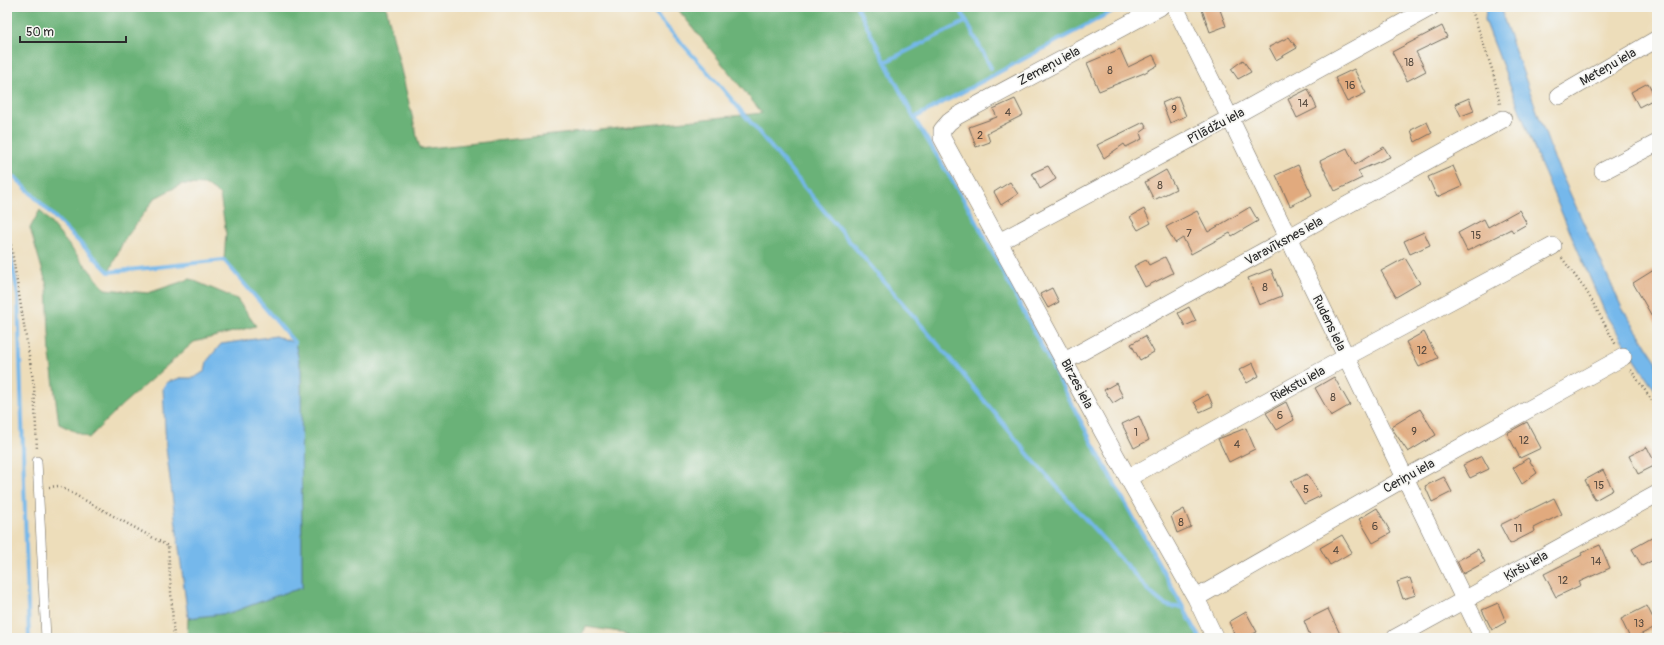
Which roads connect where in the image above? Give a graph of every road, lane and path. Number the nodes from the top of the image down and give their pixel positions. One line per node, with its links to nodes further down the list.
1 (1160, 7): 9 (street, Zemeņu iela)
2 (1175, 7): 7 (street, Rudens iela)
3 (1431, 7): 7 (street, Pīlādžu iela)
4 (1472, 7): 8 (path)
5 (1657, 39): 6 (street, Meteņu iela)
6 (1559, 96)
7 (1230, 118): 13 (street, Rudens iela); 14 (street, Pīlādžu iela)
8 (1503, 119): 13 (street, Varavīksnes iela)
9 (942, 130): 14 (street, Birzes iela)
10 (1657, 143): 11 (street)
11 (1603, 171)
12 (7, 221): 20 (path)
13 (1288, 239): 16 (street, Rudens iela); 18 (street, Varavīksnes iela)
14 (999, 242): 18 (street, Birzes iela)
15 (1553, 246): 16 (street, Riekstu iela); 17 (path)
16 (1346, 357): 21 (street, Riekstu iela); 22 (street, Rudens iela)
17 (1623, 357): 19 (path); 22 (street, Ceriņu iela)
18 (1065, 362): 21 (street, Birzes iela)
19 (1657, 408)
20 (37, 461): 23 (lane)
21 (1128, 478): 25 (street, Birzes iela)
22 (1405, 478): 25 (street, Ceriņu iela); 26 (street, Rudens iela)
23 (39, 488): 27 (lane); 28 (path)
24 (1657, 494): 26 (street, Ķiršu iela)
25 (1196, 598): 29 (street, Birzes iela)
26 (1465, 600): 30 (street, Ķiršu iela); 31 (street, Rudens iela)
27 (46, 638)
28 (174, 638)
29 (1215, 638)
30 (1395, 638)
31 (1483, 638)

